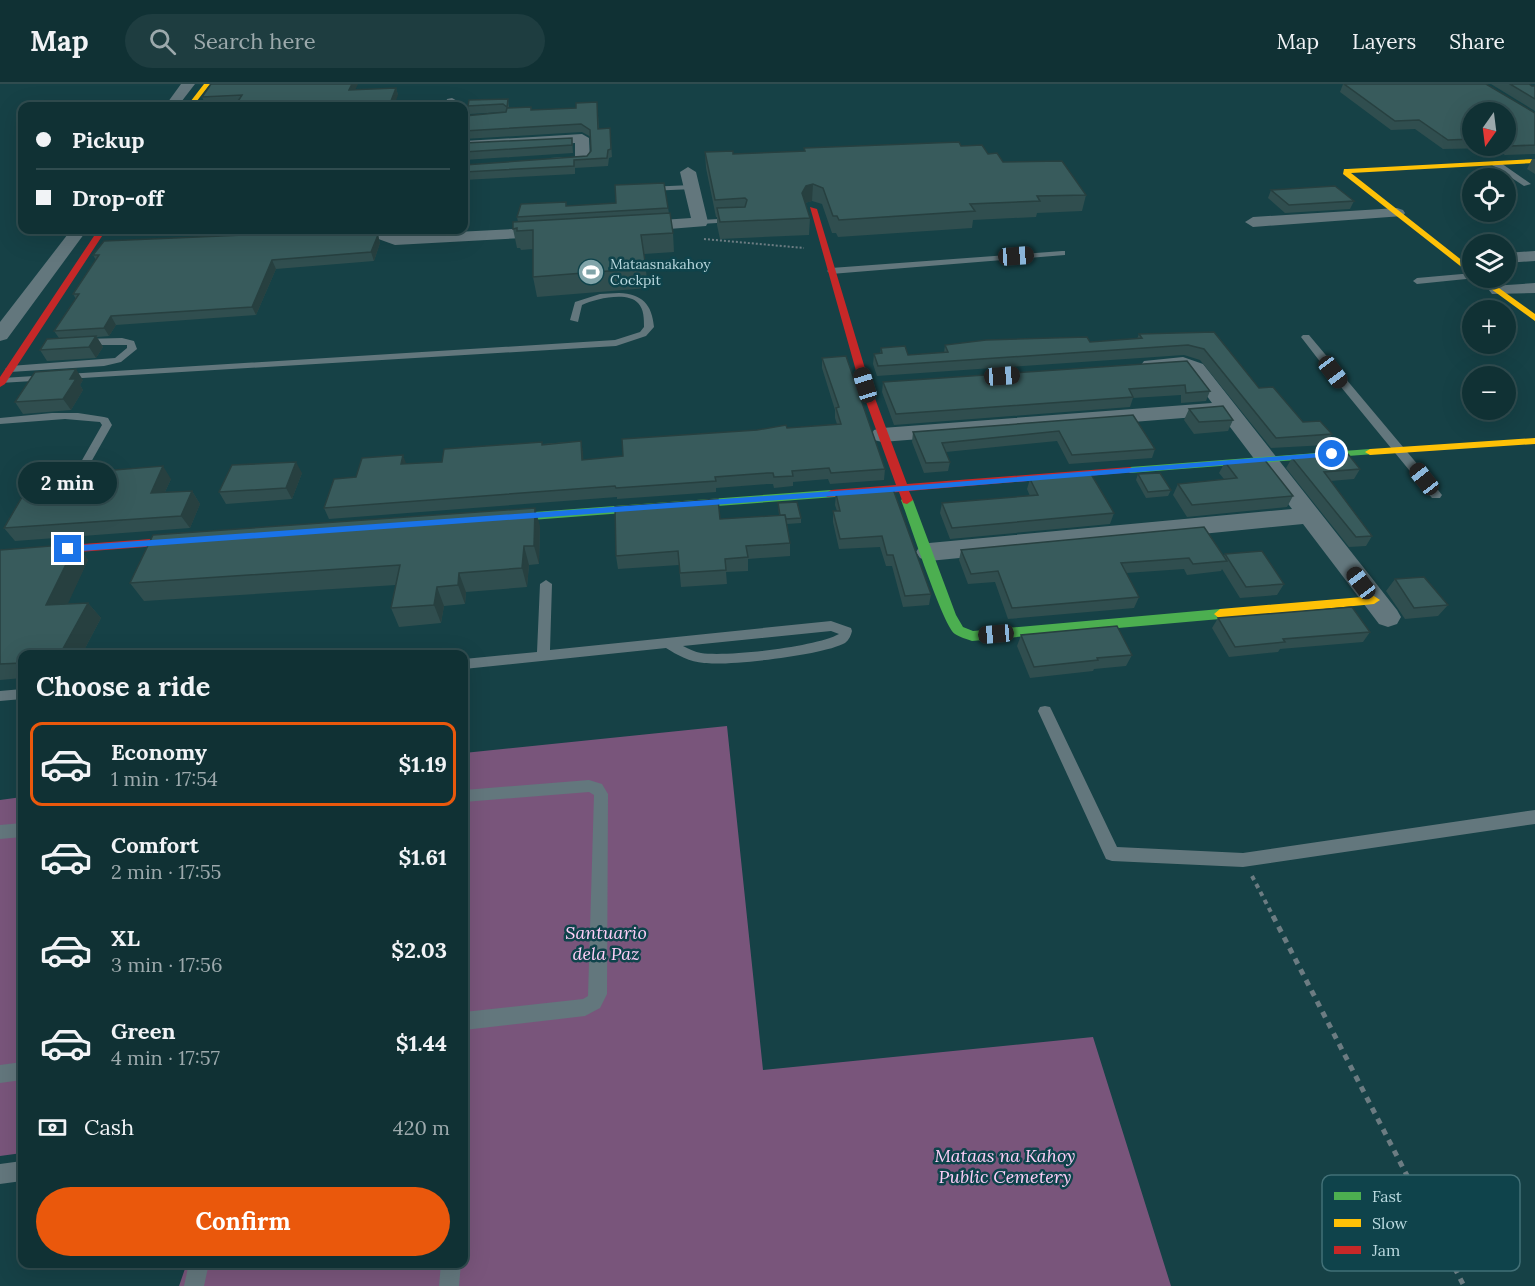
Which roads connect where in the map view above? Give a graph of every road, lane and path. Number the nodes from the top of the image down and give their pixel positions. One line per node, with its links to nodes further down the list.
1 (188, 84): 3 (street)
2 (207, 84): 4 (street)
3 (174, 102)
4 (193, 102)
5 (468, 144): 7 (street)
6 (1535, 161): 8 (street)
7 (533, 163)
8 (1495, 163): 10 (lane); 13 (street)
9 (689, 179): 11 (lane); 17 (street)
10 (1527, 184)
11 (635, 189)
12 (813, 209): 23 (street)
13 (1397, 213): 15 (street); 27 (street)
14 (742, 219): 17 (lane)
15 (1253, 222)
16 (613, 228): 17 (street)
17 (700, 230): 23 (path)
18 (565, 231): 20 (street)
19 (76, 234): 36 (street)
20 (380, 234)
21 (94, 241): 22 (street); 40 (street)
22 (117, 242)
23 (825, 249): 28 (street)
24 (1062, 253): 28 (lane)
25 (1535, 256): 26 (street)
26 (1516, 257)
27 (1462, 259)
28 (831, 271): 42 (street)
29 (1462, 275): 30 (lane)
30 (1417, 281)
31 (1495, 288): 33 (street)
32 (1535, 288): 33 (street)
33 (1498, 290): 34 (street)
34 (1535, 318)
35 (575, 320): 40 (lane)
36 (0, 335)
37 (1306, 337): 47 (lane)
38 (69, 343): 40 (lane)
39 (1136, 366): 43 (street)
40 (4, 378)
41 (889, 384): 42 (street)
42 (865, 385): 45 (street)
43 (1226, 408): 45 (street); 48 (street)
44 (0, 421): 49 (lane)
45 (882, 435): 50 (street)
46 (1535, 441): 47 (street)
47 (1400, 449): 48 (street); 51 (lane)
48 (1264, 459): 50 (street); 52 (street)
49 (78, 476)
50 (904, 489): 53 (street); 55 (street)
51 (1436, 495)
52 (1309, 515): 55 (street); 58 (street)
53 (479, 520)
54 (207, 539): 56 (street)
55 (929, 552): 58 (street)
56 (0, 554)
57 (546, 584): 62 (lane)
58 (1381, 608)
59 (782, 631): 60 (lane); 61 (lane); 61 (lane)
60 (669, 644): 61 (lane); 62 (lane)
61 (789, 650)
62 (543, 657): 63 (lane)
63 (468, 664)
64 (18, 694): 65 (lane)
65 (0, 696)
66 (1045, 711): 71 (lane)
67 (468, 796): 72 (lane)
68 (1535, 817): 71 (lane)
69 (18, 830): 70 (lane)
70 (0, 832)
71 (1243, 860): 77 (path)
72 (468, 1021)
73 (18, 1072): 74 (lane)
74 (0, 1074)
75 (18, 1172): 76 (lane)
76 (0, 1174)
77 (1406, 1175)
78 (198, 1268): 81 (lane)
79 (451, 1268): 82 (lane)
80 (1456, 1271): 83 (path)
81 (194, 1286)
82 (449, 1286)
83 (1464, 1286)

